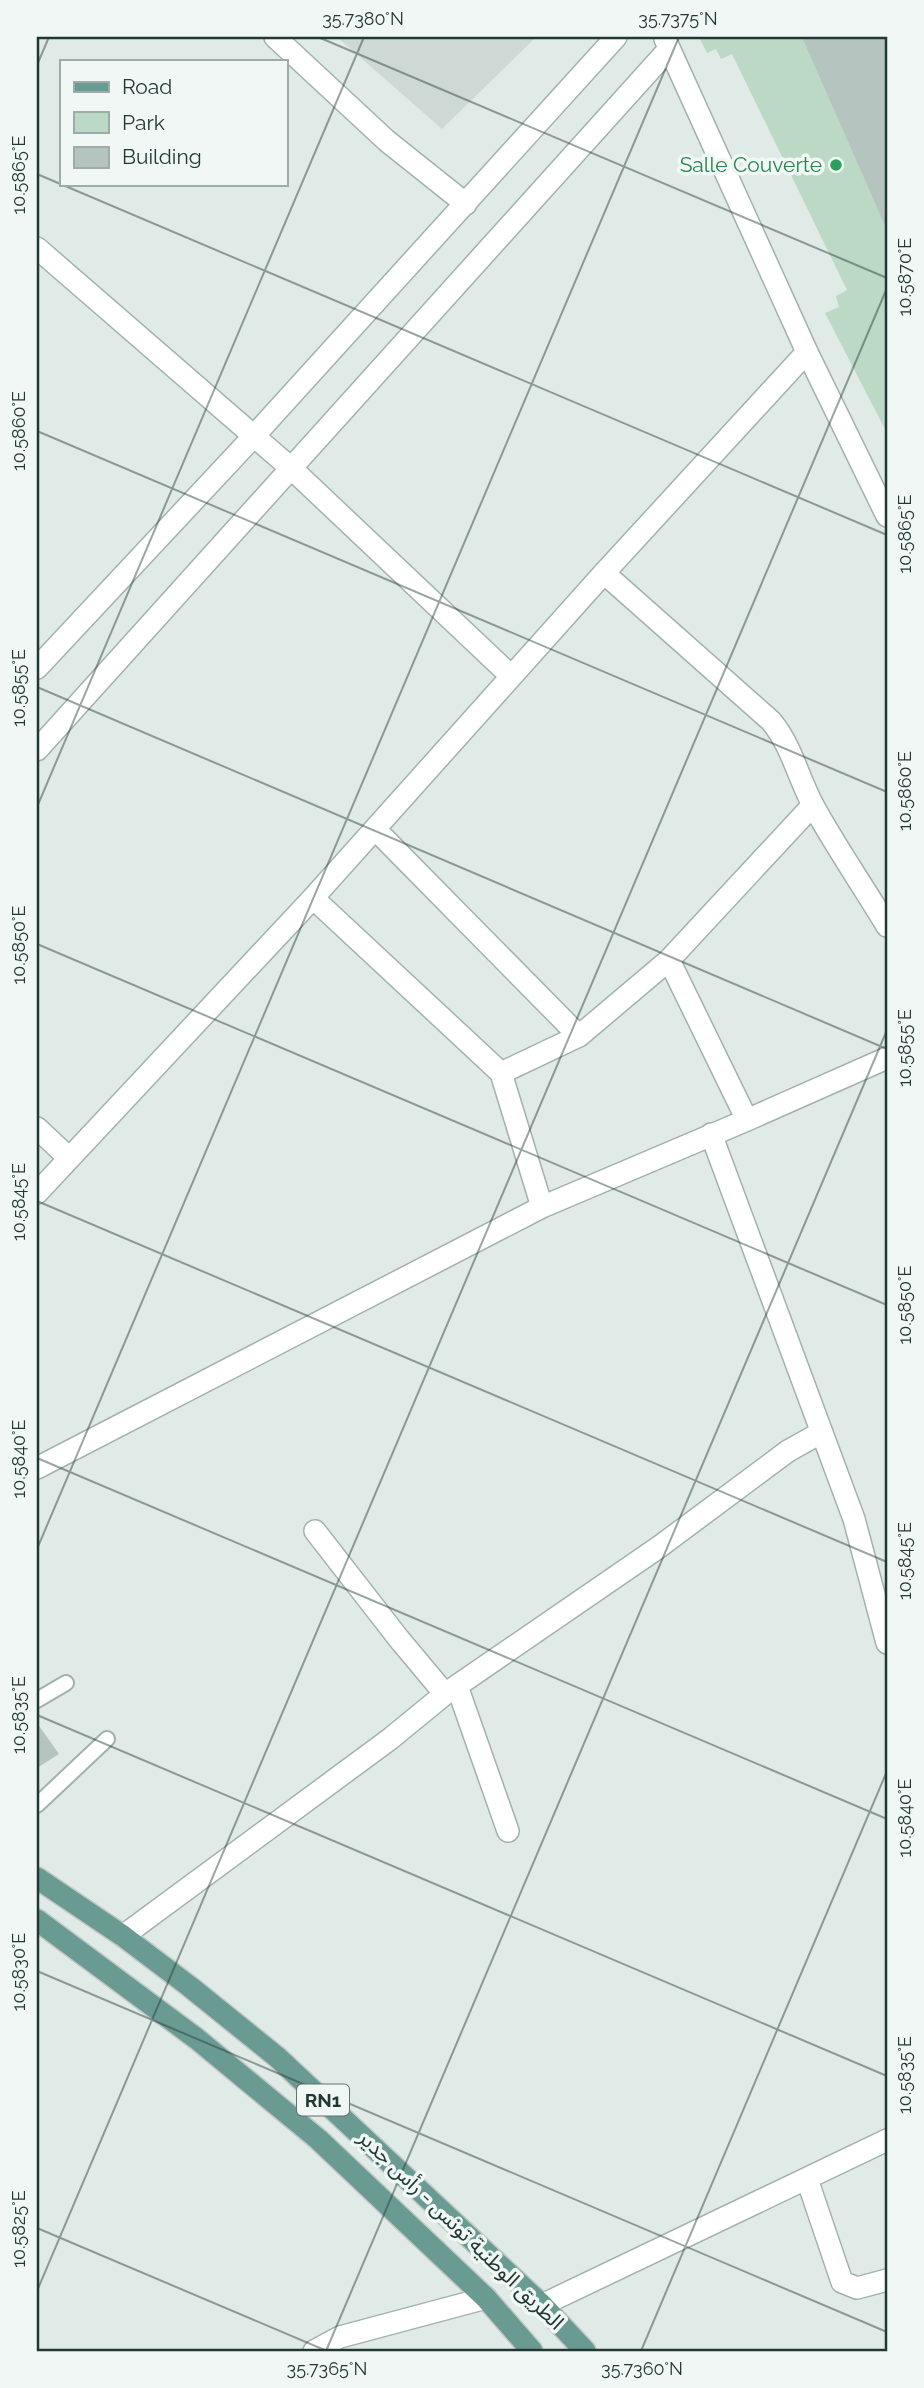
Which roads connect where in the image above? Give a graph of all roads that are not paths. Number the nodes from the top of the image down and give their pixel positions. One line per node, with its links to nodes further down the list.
1 (275, 37): 4 (street)
2 (616, 37): 4 (street)
3 (667, 43): 6 (street); 8 (street)
4 (466, 204): 7 (street)
5 (37, 248): 7 (street)
6 (807, 352): 9 (street); 10 (street)
7 (253, 437): 8 (street); 11 (street)
8 (292, 469): 12 (street); 13 (street)
9 (887, 516)
10 (604, 573): 12 (street); 14 (street)
11 (37, 668)
12 (511, 676): 15 (street)
13 (37, 750)
14 (813, 805): 17 (street); 18 (street)
15 (375, 829): 16 (street); 19 (street)
16 (313, 898): 21 (street); 25 (street)
17 (887, 926)
18 (669, 960): 19 (street); 22 (street)
19 (579, 1037): 21 (street)
20 (887, 1058): 22 (street)
21 (502, 1073): 27 (street)
22 (747, 1120): 24 (street)
23 (37, 1128): 25 (street)
24 (711, 1135): 27 (street); 28 (street)
25 (69, 1158): 26 (street)
26 (37, 1193)
27 (542, 1207): 29 (street)
28 (822, 1432): 31 (street); 33 (street)
29 (37, 1468)
30 (315, 1531): 33 (street)
31 (887, 1643)
32 (66, 1683): 34 (lane)
33 (451, 1690): 37 (street); 40 (street)
34 (37, 1700)
35 (107, 1739): 36 (lane)
36 (37, 1805)
37 (508, 1831)
38 (37, 1878): 40 (main road, الطريق الوطنية تونس - رأس جدير / RN1)
39 (37, 1920): 44 (main road, الطريق الوطنية تونس - رأس جدير / RN1)
40 (122, 1936): 45 (main road, الطريق الوطنية تونس - رأس جدير / RN1)
41 (887, 2140): 42 (street)
42 (807, 2179): 43 (street); 45 (street)
43 (887, 2280)
44 (486, 2298): 46 (street); 47 (main road, الطريق الوطنية تونس - رأس جدير / RN1)
45 (542, 2305): 48 (main road, الطريق الوطنية تونس - رأس جدير / RN1)
46 (314, 2351)
47 (532, 2351)
48 (585, 2351)

